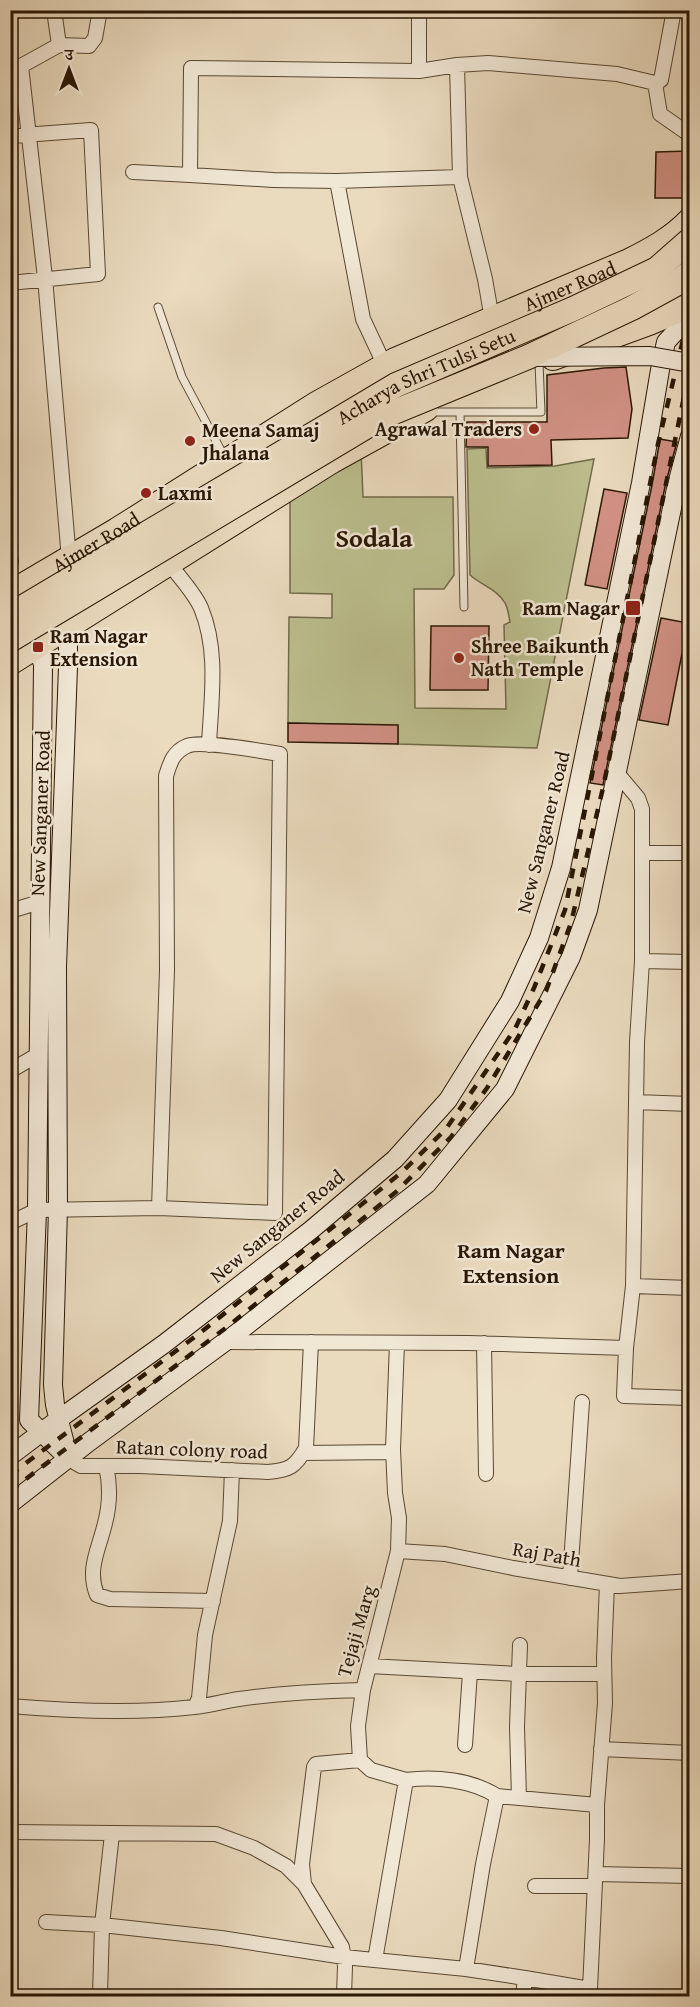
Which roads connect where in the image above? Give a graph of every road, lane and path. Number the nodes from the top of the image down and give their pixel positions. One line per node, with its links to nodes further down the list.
1 (54, 10): 5 (street)
2 (100, 10): 5 (street)
3 (419, 10): 8 (street)
4 (674, 10): 9 (street)
5 (59, 45): 7 (street)
6 (457, 65): 8 (street); 9 (street); 15 (street)
7 (16, 67): 10 (street)
8 (419, 71): 14 (street)
9 (655, 83): 11 (street)
10 (30, 135): 12 (street); 22 (street); 22 (street)
11 (690, 135)
12 (10, 136)
13 (133, 172): 14 (street)
14 (190, 175): 16 (street)
15 (460, 177): 16 (street); 26 (street)
16 (337, 181): 31 (street)
17 (690, 220): 19 (highway, Ajmer Road)
18 (690, 240): 41 (highway, Acharya Shri Tulsi Setu, bridge)
19 (629, 261): 21 (highway, Ajmer Road); 25 (main road)
20 (690, 272): 29 (highway, Acharya Shri Tulsi Setu, bridge)
21 (601, 273): 26 (highway, Ajmer Road); 27 (main road)
22 (45, 278): 23 (street); 37 (street)
23 (10, 283)
24 (158, 307): 35 (lane)
25 (687, 310): 27 (highway); 28 (main road)
26 (492, 320): 31 (highway, Ajmer Road)
27 (649, 323): 28 (main road); 29 (highway)
28 (666, 342): 30 (main road); 72 (main road, New Sanganer Road)
29 (533, 360): 30 (main road, bridge); 32 (highway); 33 (lane); 44 (highway, Acharya Shri Tulsi Setu, bridge)
30 (690, 361)
31 (385, 366): 35 (highway, Ajmer Road)
32 (419, 411): 33 (lane); 39 (highway)
33 (460, 412): 42 (lane)
34 (690, 436): 48 (main road)
35 (226, 461): 37 (highway, Ajmer Road)
36 (10, 556): 38 (street)
37 (69, 559): 40 (highway, Ajmer Road)
38 (11, 562)
39 (169, 563): 43 (highway); 47 (street)
40 (46, 572): 41 (highway, Ajmer Road); 43 (main road, New Sanganer Road)
41 (11, 600): 45 (main road, New Sanganer Road)
42 (464, 607)
43 (68, 629): 45 (highway); 60 (main road, New Sanganer Road)
44 (10, 640)
45 (38, 647): 46 (highway); 51 (main road, New Sanganer Road)
46 (10, 663)
47 (209, 745): 59 (street); 59 (street)
48 (617, 773): 49 (street); 65 (main road)
49 (642, 853): 50 (street); 53 (street)
50 (690, 853)
51 (40, 902): 52 (street); 55 (main road, New Sanganer Road)
52 (10, 911)
53 (642, 961): 54 (street); 57 (street)
54 (690, 962)
55 (39, 1054): 56 (street); 61 (main road, New Sanganer Road)
56 (10, 1071)
57 (636, 1102): 58 (street); 63 (street)
58 (690, 1104)
59 (159, 1208): 60 (street)
60 (58, 1209): 61 (street); 72 (main road, New Sanganer Road)
61 (37, 1210): 62 (street); 73 (main road, New Sanganer Road)
62 (10, 1223)
63 (633, 1286): 64 (street); 69 (street)
64 (690, 1288)
65 (225, 1342): 66 (street); 77 (main road)
66 (311, 1342): 67 (street); 75 (street)
67 (397, 1342): 68 (street); 74 (street, Tejaji Marg)
68 (484, 1343): 69 (street); 80 (street)
69 (626, 1348): 70 (street)
70 (690, 1398)
71 (582, 1402): 83 (street)
72 (59, 1419): 73 (main road, New Sanganer Road); 77 (main road, New Sanganer Road)
73 (41, 1432): 76 (main road, New Sanganer Road); 77 (main road, New Sanganer Road)
74 (393, 1452): 75 (street); 82 (street, Tejaji Marg)
75 (303, 1453): 79 (street, Ratan colony road)
76 (10, 1456)
77 (69, 1459): 78 (street, Ratan colony road); 81 (main road)
78 (106, 1466): 79 (street, Ratan colony road); 86 (street)
79 (232, 1470): 86 (street)
80 (486, 1474)
81 (10, 1504)
82 (398, 1551): 83 (street, Raj Path); 88 (street, Tejaji Marg)
83 (570, 1578): 85 (street, Raj Path)
84 (690, 1581): 85 (street, Raj Path)
85 (608, 1584): 91 (street)
86 (213, 1601): 94 (street)
87 (520, 1645): 90 (street)
88 (369, 1666): 89 (street); 92 (street, Tejaji Marg)
89 (470, 1672): 90 (street); 95 (street)
90 (519, 1674): 91 (street); 101 (street)
91 (604, 1674): 96 (street)
92 (363, 1690): 94 (street, Tejaji Marg); 98 (street)
93 (10, 1706): 94 (street, Tejaji Marg)
94 (195, 1707)
95 (465, 1745)
96 (601, 1749): 97 (street); 102 (street)
97 (690, 1753)
98 (360, 1760): 99 (street); 107 (street)
99 (406, 1780): 100 (street); 112 (street)
100 (497, 1797): 101 (street); 113 (street)
101 (519, 1798): 102 (street)
102 (597, 1806): 106 (street)
103 (10, 1832): 104 (street)
104 (112, 1834): 107 (street); 110 (street)
105 (690, 1876): 106 (street)
106 (595, 1880): 108 (street); 114 (street)
107 (304, 1884): 111 (street)
108 (535, 1886)
109 (46, 1922): 110 (street)
110 (102, 1925): 111 (street); 115 (street)
111 (344, 1957): 112 (street); 116 (street)
112 (375, 1960): 113 (street)
113 (466, 1969): 114 (street)
114 (525, 1978): 117 (street)
115 (100, 1996)
116 (344, 1996)
117 (523, 1996)

